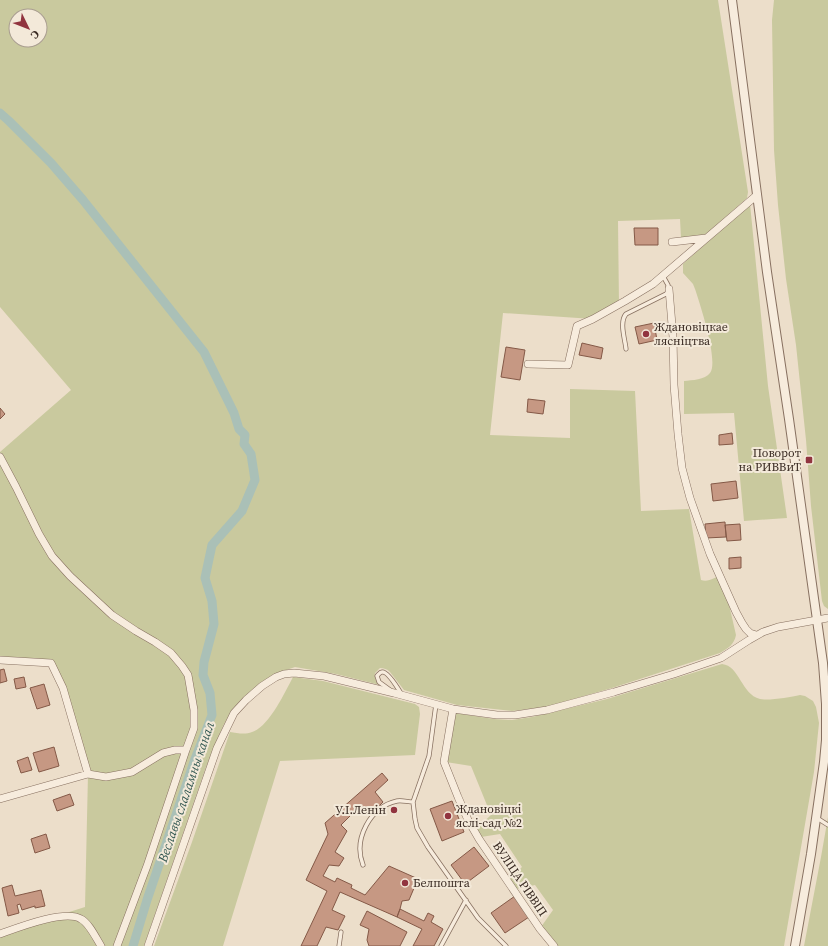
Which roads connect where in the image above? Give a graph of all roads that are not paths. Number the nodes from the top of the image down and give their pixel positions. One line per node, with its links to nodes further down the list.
1 (732, 0): 2 (street)
2 (758, 195): 3 (street); 11 (street)
3 (707, 238): 4 (street); 5 (street)
4 (672, 242)
5 (663, 276): 6 (lane); 8 (street)
6 (669, 289): 7 (lane); 12 (street)
7 (626, 349)
8 (528, 364)
9 (0, 457): 18 (street)
10 (828, 618): 11 (street)
11 (817, 620): 12 (street); 22 (street)
12 (756, 636): 17 (street)
13 (0, 660): 19 (street)
14 (394, 693): 15 (street); 15 (lane); 30 (street)
15 (403, 696): 16 (street)
16 (436, 704): 17 (street); 21 (lane)
17 (454, 709): 34 (street, ВУЛІЦА РІВВІП)
18 (186, 750): 19 (street); 29 (street)
19 (88, 774): 20 (street)
20 (0, 799)
21 (413, 802): 24 (lane); 25 (lane)
22 (817, 818): 23 (lane); 35 (street)
23 (828, 825)
24 (362, 865)
25 (466, 900): 32 (lane); 33 (lane)
26 (341, 932): 31 (lane)
27 (0, 934): 28 (street)
28 (101, 946)
29 (117, 946)
30 (148, 946)
31 (339, 946)
32 (441, 946)
33 (506, 946)
34 (554, 946)
35 (795, 946)

